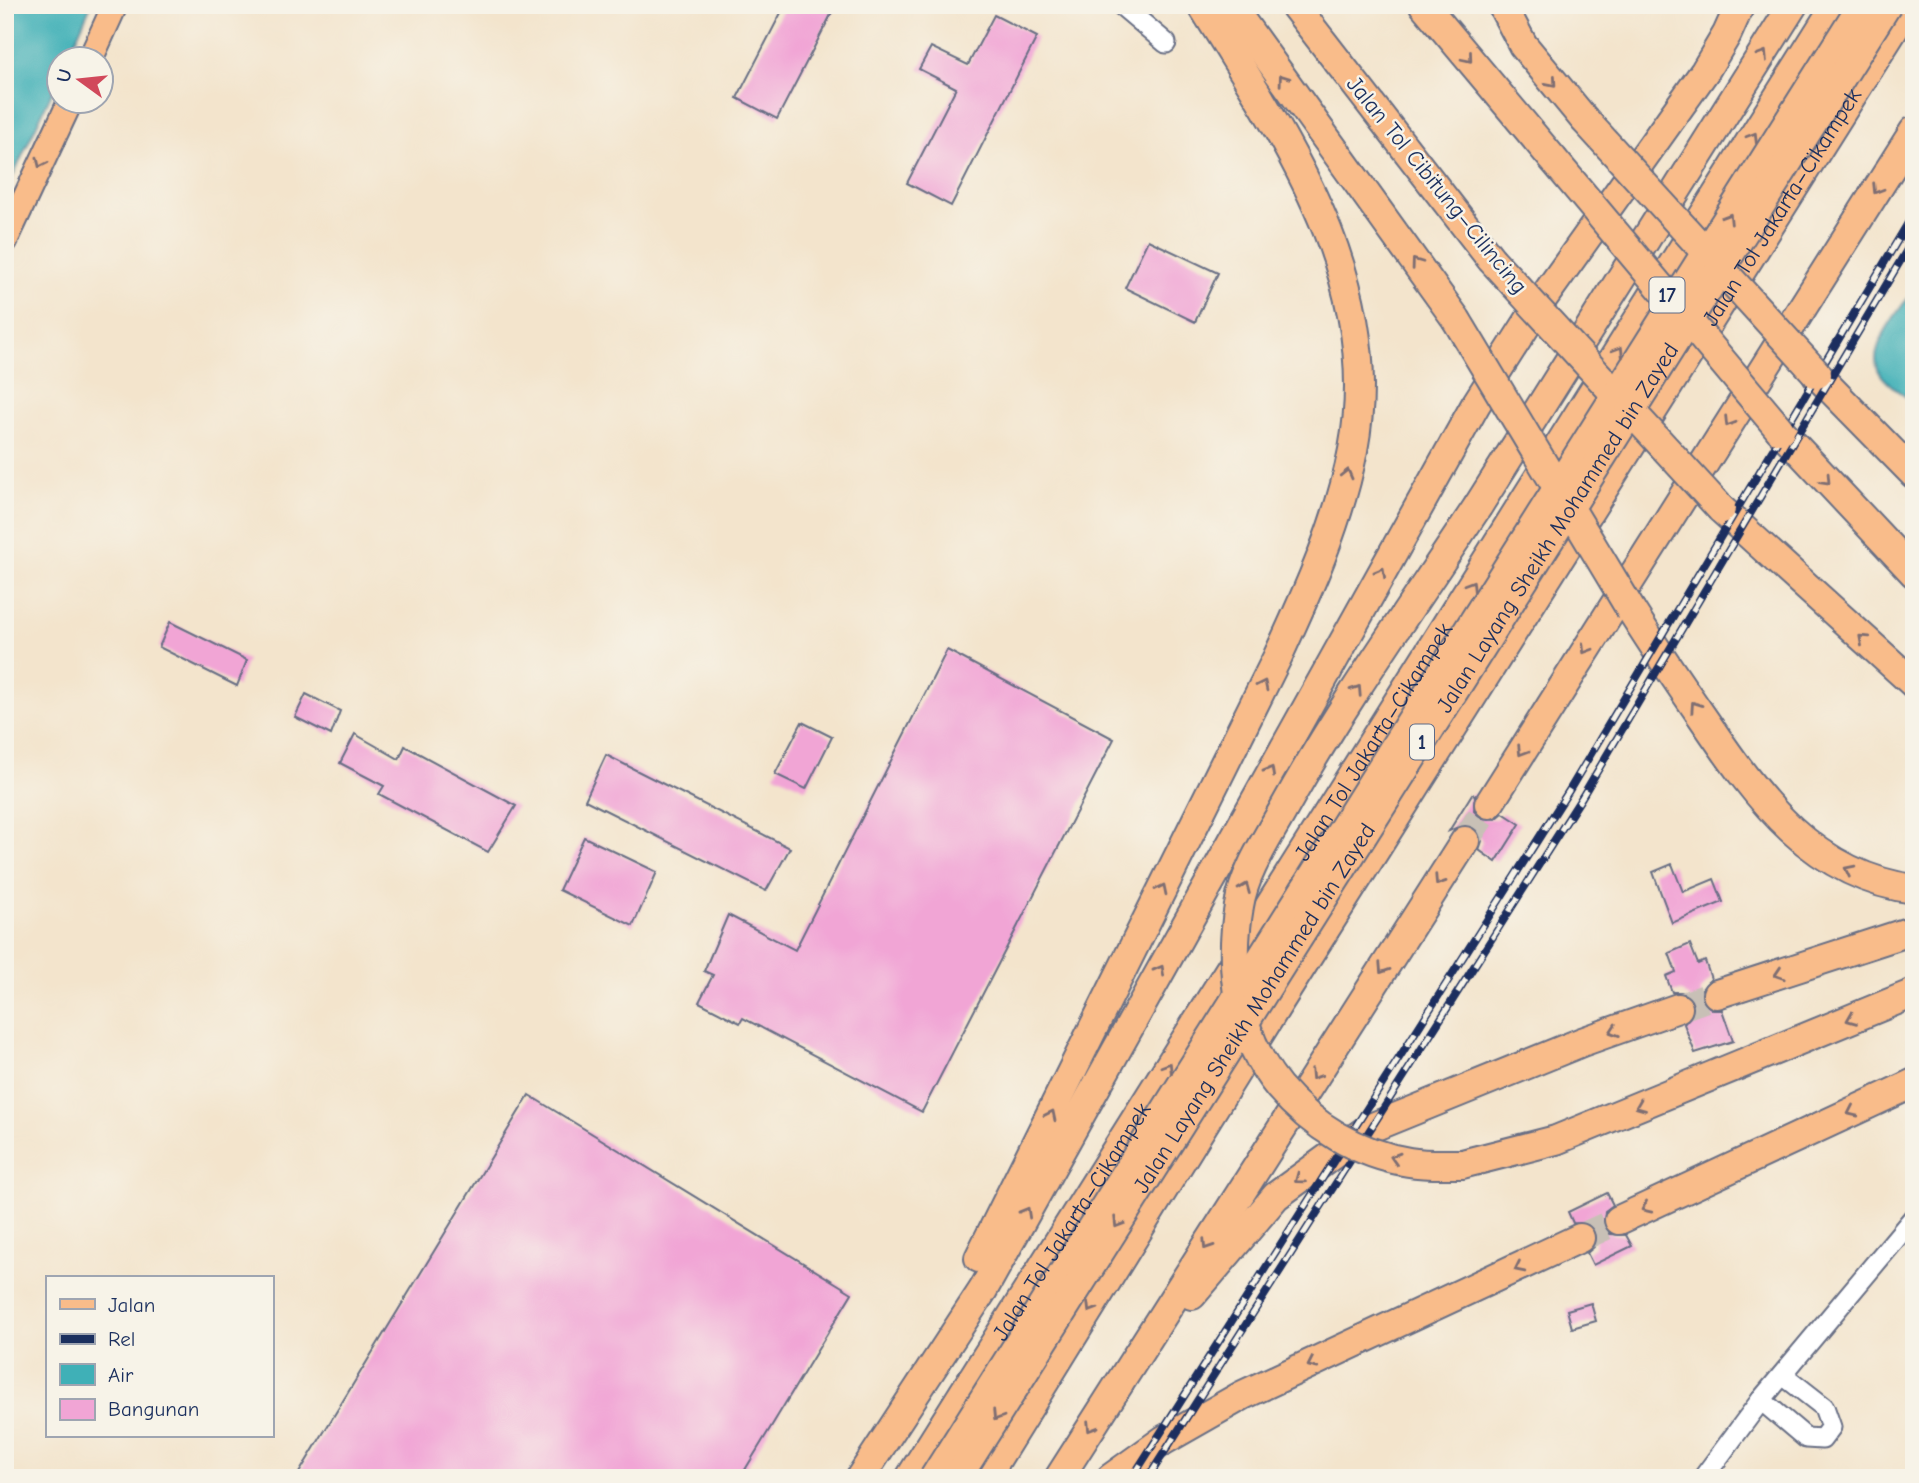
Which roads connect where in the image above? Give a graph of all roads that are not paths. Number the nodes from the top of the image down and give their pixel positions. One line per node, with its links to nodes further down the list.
1 (115, 5): 15 (main road)
2 (1121, 5): 14 (street)
3 (1202, 5): 38 (highway, one-way to 3)
4 (1230, 5): 26 (highway, one-way to 4, bridge)
5 (1294, 5): 23 (highway, Jalan Tol Cibitung–Cilincing, one-way to 5, bridge)
6 (1424, 5): 22 (highway, 17, one-way to 22, bridge)
7 (1502, 5): 19 (highway, one-way to 19, bridge)
8 (1740, 5): 38 (highway, one-way to 8)
9 (1793, 5): 28 (highway, one-way to 9, bridge)
10 (1836, 5): 39 (highway, Jalan Tol Jakarta–Cikampek / 1, one-way to 10)
11 (1861, 5): 40 (highway, Jalan Layang Sheikh Mohammed bin Zayed / 1, one-way to 11, bridge)
12 (1887, 5): 41 (highway, Jalan Layang Sheikh Mohammed bin Zayed / 1, one-way to 41, bridge)
13 (1909, 5): 42 (highway, Jalan Tol Jakarta–Cikampek / 1, one-way to 42)
14 (1166, 43)
15 (96, 46)
16 (64, 116): 18 (main road, one-way to 18)
17 (1914, 131): 24 (highway, one-way to 24)
18 (5, 242)
19 (1817, 374): 20 (highway); 21 (highway)
20 (1914, 458)
21 (1914, 474)
22 (1914, 573)
23 (1914, 684)
24 (1489, 804)
25 (1465, 841): 36 (highway, one-way to 36)
26 (1914, 889)
27 (1914, 930): 29 (highway, one-way to 29)
28 (1914, 993)
29 (1717, 994)
30 (1678, 1008): 36 (highway, one-way to 36)
31 (1914, 1083): 33 (highway, one-way to 33)
32 (1914, 1217): 35 (street)
33 (1619, 1220)
34 (1580, 1238): 44 (highway, one-way to 44)
35 (1783, 1375): 37 (street); 37 (street)
36 (1123, 1377): 43 (highway, one-way to 43)
37 (1761, 1400): 45 (street)
38 (859, 1478)
39 (909, 1478)
40 (934, 1478)
41 (957, 1478)
42 (985, 1478)
43 (1059, 1478)
44 (1111, 1478)
45 (1703, 1478)

